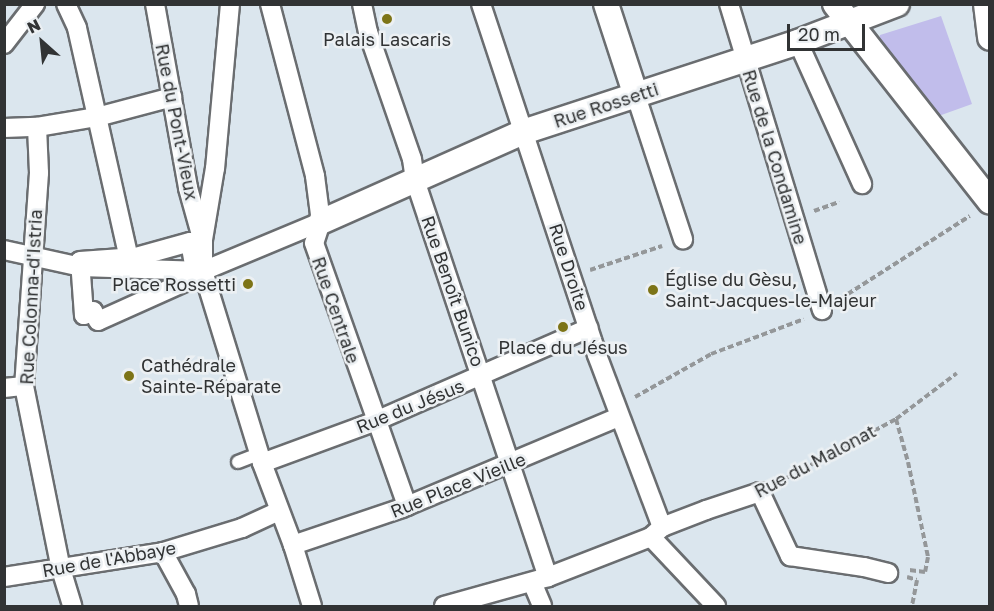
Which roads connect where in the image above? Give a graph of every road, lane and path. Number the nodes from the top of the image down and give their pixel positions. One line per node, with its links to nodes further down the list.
1 (35, 4): 15 (street)
2 (66, 4): 19 (street)
3 (155, 4): 18 (street, Rue du Pont-Vieux)
4 (230, 4): 28 (street)
5 (270, 4): 26 (street, Rue Centrale)
6 (362, 4): 23 (street, Rue Benoît Bunico)
7 (481, 4): 22 (street, Rue Droite)
8 (606, 4): 17 (street)
9 (729, 4): 16 (street, Rue de la Condamine)
10 (897, 4): 12 (street, Rue Rossetti)
11 (986, 4): 13 (street)
12 (843, 14): 14 (street, Rue Rossetti); 25 (street)
13 (990, 38)
14 (798, 42): 16 (street, Rue Rossetti); 24 (street)
15 (4, 44)
16 (745, 60): 17 (street, Rue Rossetti); 35 (street, Rue de la Condamine)
17 (636, 96): 22 (street, Rue Rossetti); 27 (street)
18 (172, 98): 19 (street); 28 (street, Rue du Pont-Vieux)
19 (97, 117): 20 (street); 31 (street)
20 (37, 126): 21 (street); 30 (street, Rue Colonna-d'Istria)
21 (4, 128)
22 (523, 132): 23 (street, Rue Rossetti); 34 (street, Rue Droite)
23 (415, 180): 26 (street, Rue Rossetti); 38 (street, Rue Benoît Bunico)
24 (862, 184)
25 (985, 206): 35 (path)
26 (321, 222): 33 (street); 43 (street, Rue Centrale)
27 (683, 239): 34 (path)
28 (203, 240): 33 (street)
29 (4, 250): 30 (street)
30 (31, 257): 32 (street); 39 (street, Rue Colonna-d'Istria)
31 (130, 263): 32 (street); 33 (street); 33 (street)
32 (81, 267): 33 (street)
33 (199, 271): 44 (street)
34 (572, 275): 36 (street, Rue Droite)
35 (822, 310): 41 (path)
36 (589, 328): 38 (street, Rue du Jésus); 41 (street, Rue Droite)
37 (957, 373): 42 (path, Rue du Malonat)
38 (482, 377): 43 (street, Rue du Jésus); 46 (street, Rue Benoît Bunico)
39 (24, 386): 40 (street); 53 (street, Rue Colonna-d'Istria)
40 (4, 388)
41 (618, 412): 46 (street, Rue Place Vieille); 50 (street, Rue Droite)
42 (896, 419): 47 (path, Rue du Malonat); 54 (path)
43 (376, 421): 44 (street, Rue du Jésus); 48 (street, Rue Centrale)
44 (260, 459): 45 (lane); 49 (street)
45 (238, 462)
46 (512, 464): 48 (street, Rue Place Vieille); 56 (street, Rue Benoît Bunico)
47 (760, 492): 50 (street, Rue du Malonat); 54 (street)
48 (407, 506): 51 (street, Rue Place Vieille)
49 (279, 511): 51 (street); 52 (street, Rue de l'Abbaye)
50 (656, 532): 56 (street, Rue du Malonat); 62 (street)
51 (293, 545): 59 (street)
52 (163, 552): 53 (street, Rue de l'Abbaye); 58 (street)
53 (61, 569): 55 (street, Rue de l'Abbaye); 57 (street, Rue Colonna-d'Istria)
54 (888, 573)
55 (4, 577)
56 (540, 579): 60 (street, Rue du Malonat); 61 (street, Rue Benoît Bunico)
57 (72, 606)
58 (189, 606)
59 (312, 606)
60 (444, 606)
61 (542, 606)
62 (716, 606)

